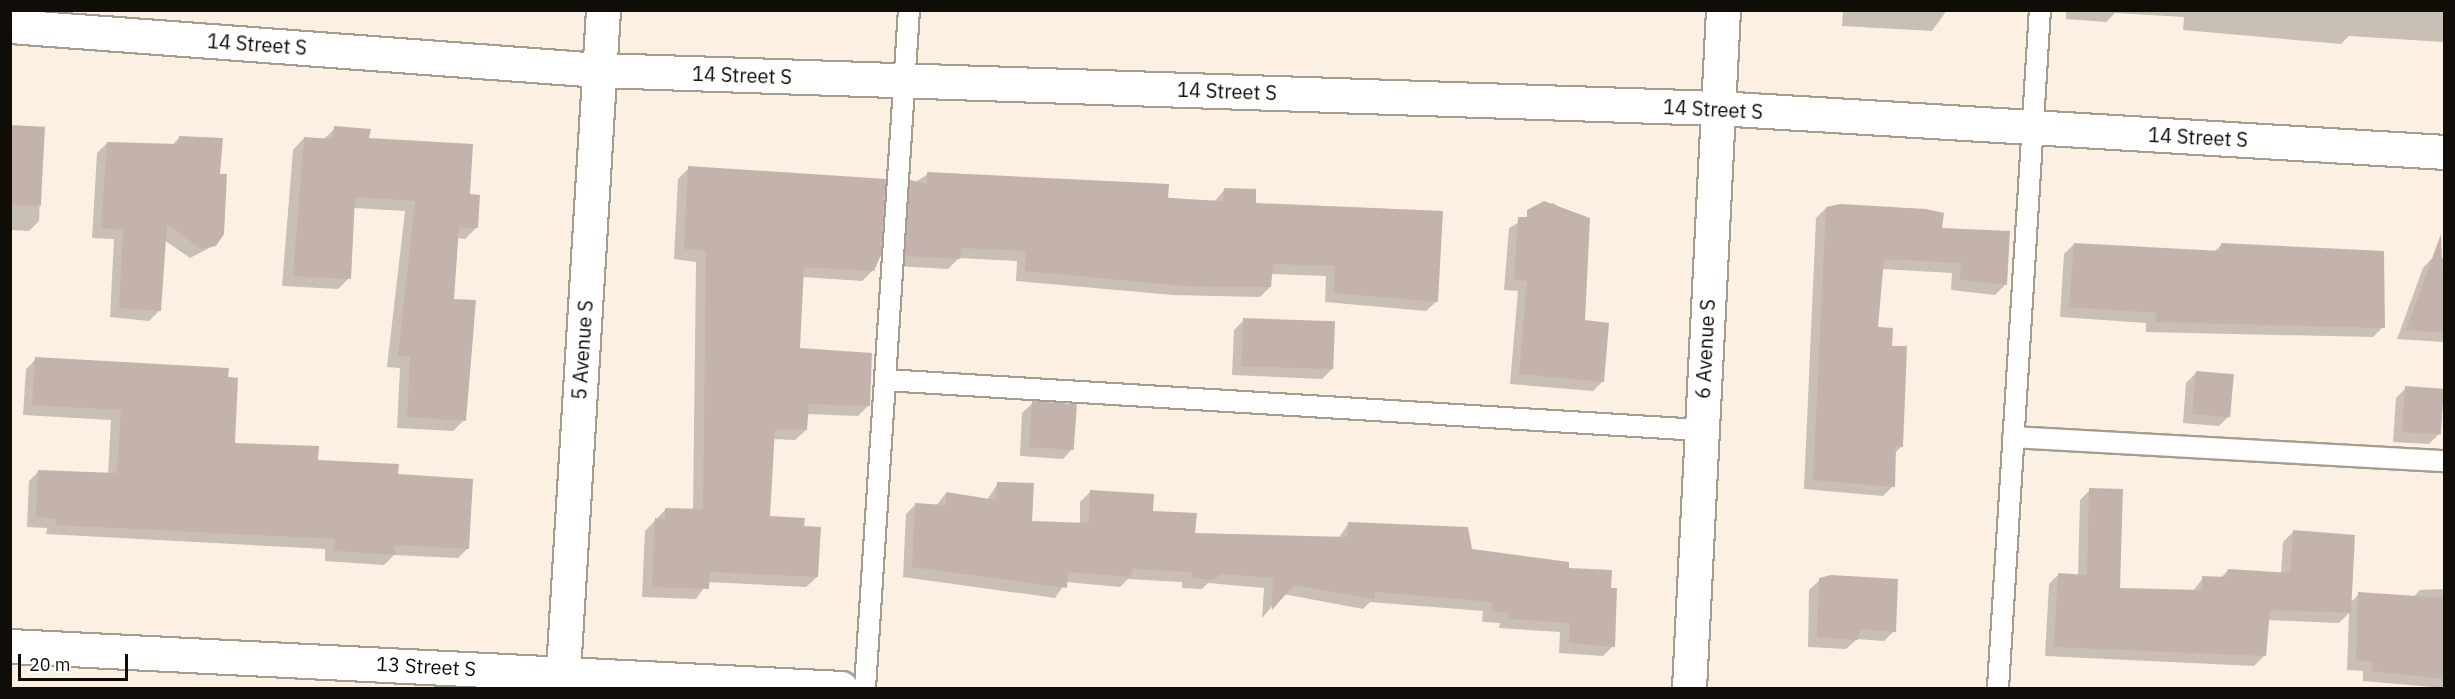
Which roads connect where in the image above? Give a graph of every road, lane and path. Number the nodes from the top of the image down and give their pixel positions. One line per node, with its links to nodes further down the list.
1 (603, 10): 6 (street, 5 Avenue S)
2 (909, 10): 7 (lane)
3 (1723, 10): 8 (street, 6 Avenue S)
4 (2040, 10): 9 (lane)
5 (10, 26): 6 (street, 14 Street S)
6 (600, 70): 7 (street, 14 Street S); 16 (street, 5 Avenue S)
7 (905, 80): 8 (street, 14 Street S); 11 (lane)
8 (1717, 108): 9 (street, 14 Street S); 12 (street, 6 Avenue S)
9 (2032, 127): 10 (street, 14 Street S); 13 (lane)
10 (2445, 152)
11 (885, 381): 12 (lane); 18 (lane)
12 (1701, 430): 19 (street, 6 Avenue S)
13 (2013, 437): 14 (lane); 20 (lane)
14 (2445, 462)
15 (10, 646): 16 (street, 13 Street S)
16 (562, 681): 17 (street, 13 Street S)
17 (841, 688)
18 (865, 688)
19 (1689, 688)
20 (1998, 688)

